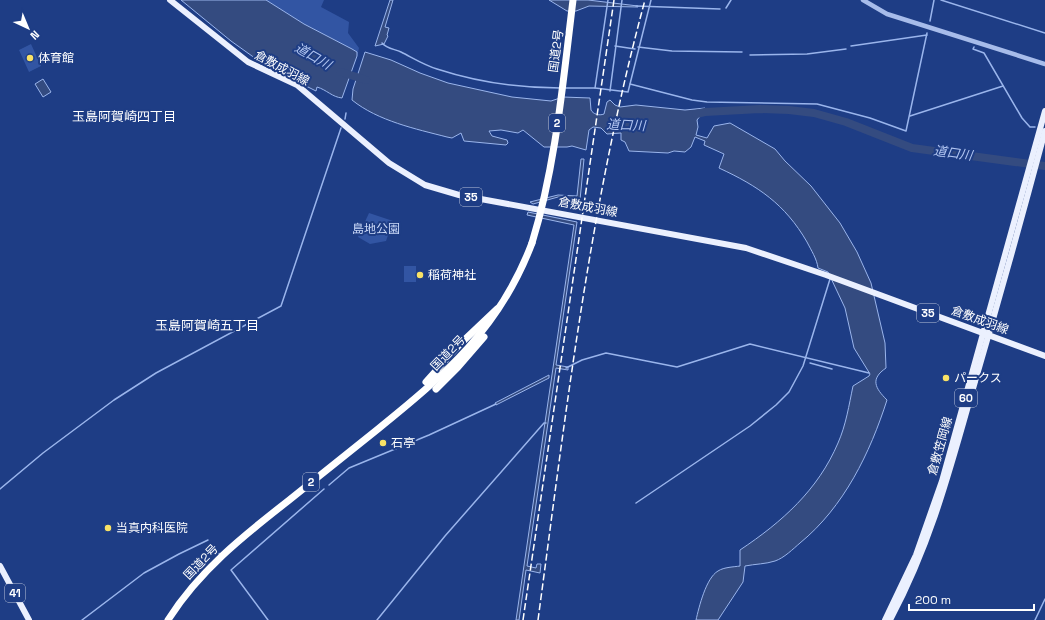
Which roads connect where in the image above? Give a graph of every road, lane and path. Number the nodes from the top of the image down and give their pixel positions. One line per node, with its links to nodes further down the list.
1 (170, 0): 11 (main road, 倉敷成羽線 / 35)
2 (573, 0): 9 (highway, 国道2号 / 2, bridge)
3 (863, 0): 4 (street)
4 (1045, 64)
5 (1045, 111): 7 (main road, 倉敷笠岡線 / 60)
6 (1045, 131): 7 (main road, 倉敷笠岡線 / 60)
7 (1035, 158): 8 (main road, 倉敷笠岡線 / 60)
8 (1031, 171): 11 (main road, 倉敷笠岡線 / 60); 12 (main road, 倉敷笠岡線 / 60)
9 (531, 246): 10 (highway, 国道2号 / 2); 15 (highway)
10 (503, 303): 14 (highway); 18 (highway, 国道2号 / 2)
11 (983, 333): 12 (main road, 倉敷成羽線 / 35); 19 (main road, 倉敷笠岡線 / 60)
12 (990, 336): 13 (main road, 倉敷成羽線 / 35); 20 (main road, 倉敷笠岡線 / 60)
13 (1045, 356)
14 (426, 382)
15 (436, 389)
16 (0, 566): 17 (main road, 41)
17 (30, 620)
18 (168, 620)
19 (884, 620)
20 (890, 620)

